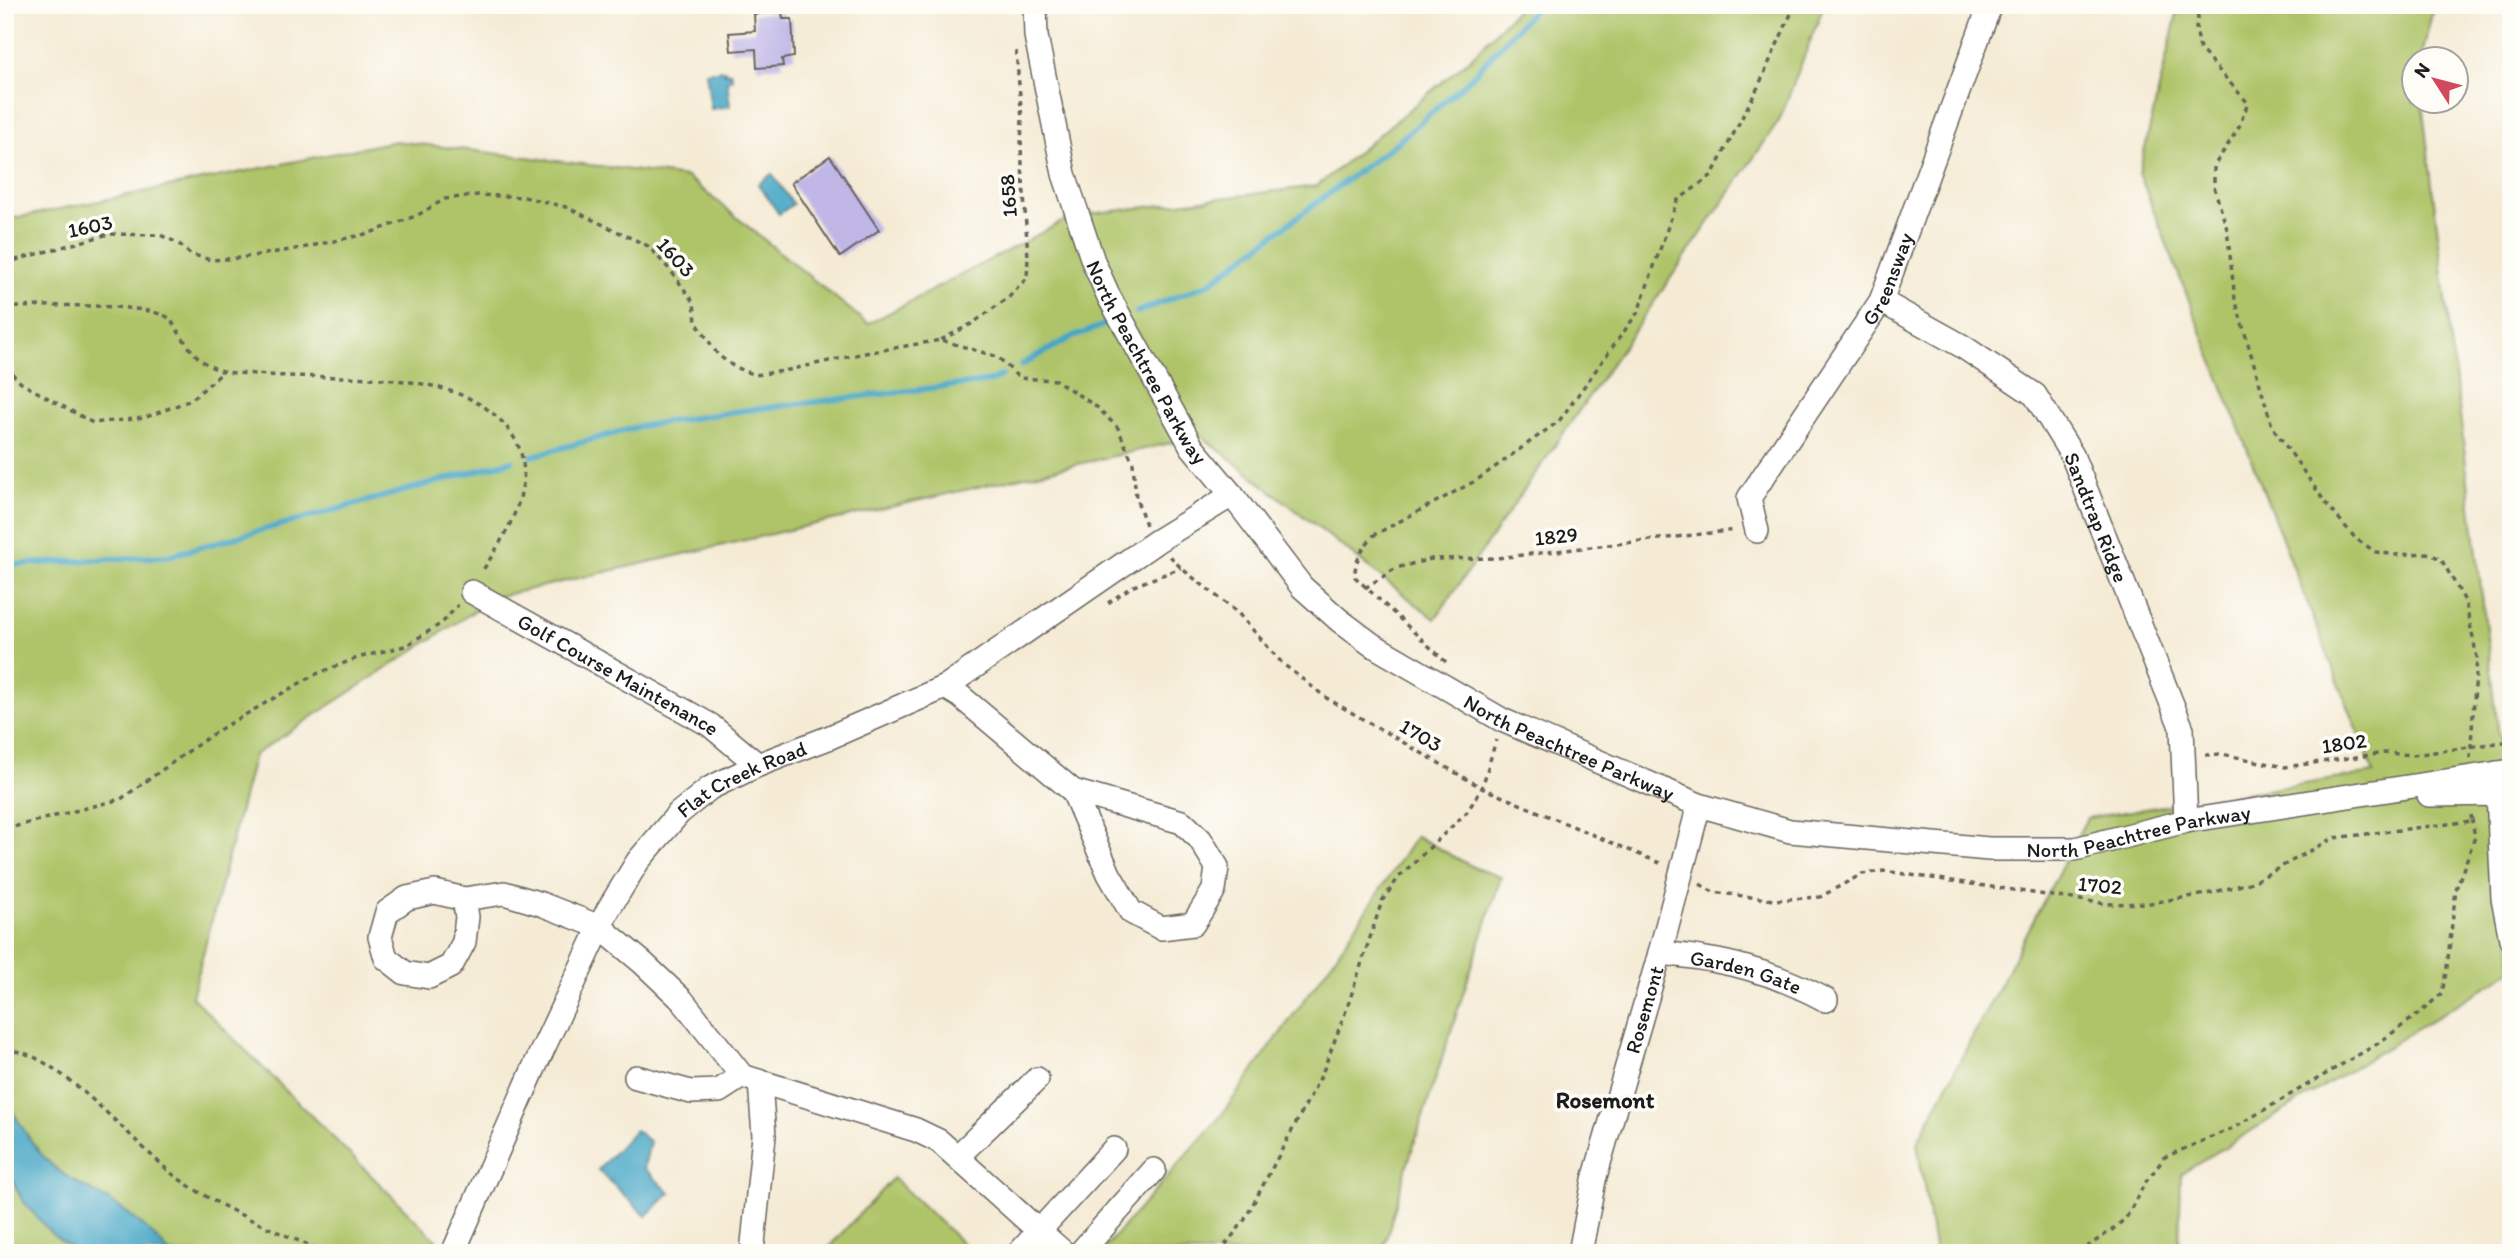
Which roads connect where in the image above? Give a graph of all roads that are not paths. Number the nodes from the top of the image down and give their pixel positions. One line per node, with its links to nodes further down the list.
1 (1035, 5): 4 (street, North Peachtree Parkway)
2 (1990, 5): 3 (street, Greensway)
3 (1881, 301): 5 (street, Greensway); 13 (street, Sandtrap Ridge)
4 (1232, 495): 7 (street, Flat Creek Road); 12 (street, North Peachtree Parkway)
5 (1757, 531)
6 (468, 593): 8 (street, Golf Course Maintenance)
7 (945, 687): 8 (street, Flat Creek Road); 10 (street)
8 (758, 765): 16 (street, Flat Creek Road)
9 (2504, 783): 11 (street, North Peachtree Parkway); 11 (street); 15 (street)
10 (1073, 791): 10 (street)
11 (2349, 796): 13 (street, North Peachtree Parkway)
12 (1699, 805): 13 (street, North Peachtree Parkway); 18 (street, Rosemont)
13 (2186, 821)
14 (464, 899): 16 (street)
15 (2507, 901): 17 (street)
16 (600, 928): 21 (street); 27 (street, Flat Creek Road)
17 (2511, 939)
18 (1660, 953): 19 (street, Garden Gate); 32 (street, Rosemont)
19 (1826, 1000)
20 (636, 1077): 21 (street)
21 (751, 1079): 24 (street); 28 (street)
22 (1037, 1079): 24 (street)
23 (1114, 1149): 26 (street)
24 (958, 1156): 26 (street)
25 (1154, 1170): 31 (street)
26 (1039, 1231): 29 (street); 30 (street)
27 (453, 1253)
28 (752, 1253)
29 (1019, 1253)
30 (1064, 1253)
31 (1080, 1253)
32 (1580, 1253)

